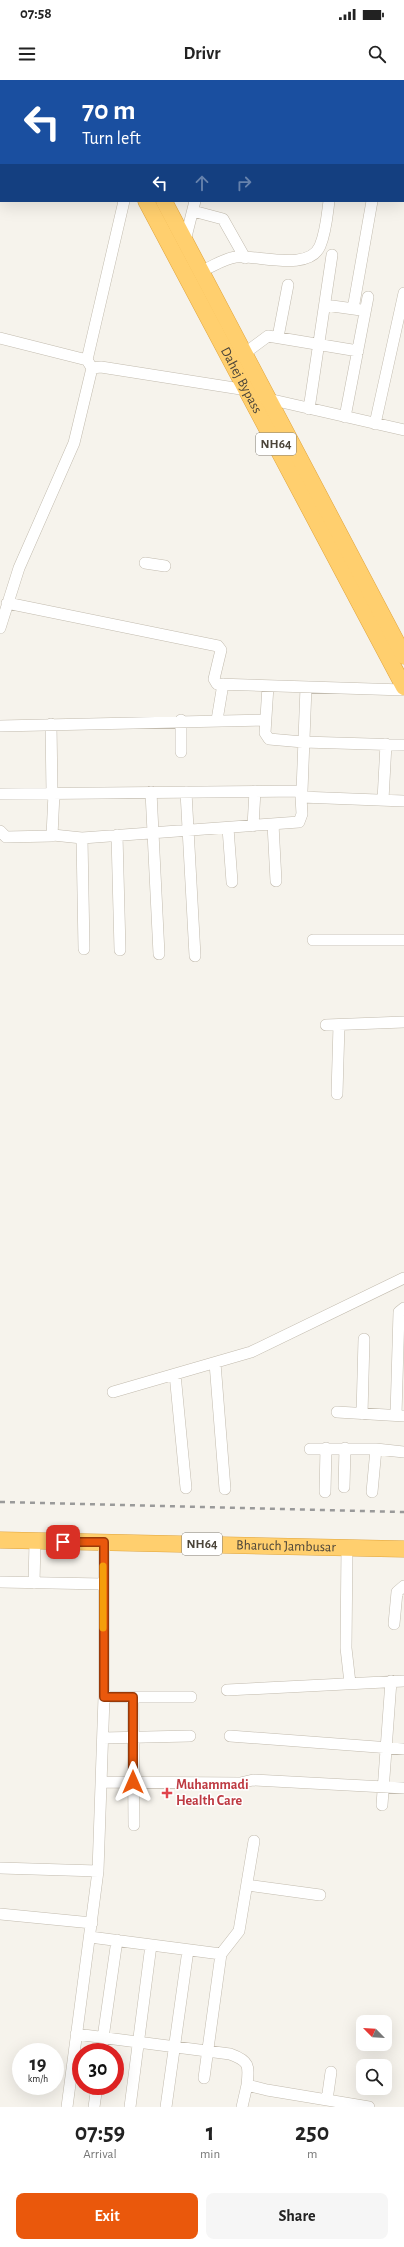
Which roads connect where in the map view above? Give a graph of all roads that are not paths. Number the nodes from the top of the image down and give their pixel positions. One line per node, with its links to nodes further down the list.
1 (124, 202): 22 (street)
2 (147, 202): 23 (highway, Dahej Bypass / NH64)
3 (165, 202): 7 (highway, Dahej Bypass / NH64)
4 (329, 202): 9 (street)
5 (372, 202): 15 (street)
6 (194, 206): 7 (street); 9 (street)
7 (185, 241): 10 (highway, Dahej Bypass / NH64)
8 (332, 255): 14 (street)
9 (245, 258): 10 (street)
10 (202, 271): 21 (highway, Dahej Bypass / NH64)
11 (288, 285): 17 (street)
12 (404, 293): 27 (street)
13 (368, 297): 16 (street)
14 (325, 305): 15 (street); 19 (street)
15 (354, 309): 16 (street)
16 (366, 311): 20 (street)
17 (278, 337): 19 (street); 21 (street)
18 (0, 338): 22 (street)
19 (320, 344): 20 (street); 25 (street)
20 (358, 351): 26 (street)
21 (245, 353): 24 (highway, Dahej Bypass / NH64)
22 (89, 364): 23 (street); 31 (street)
23 (249, 392): 24 (street); 37 (highway, Dahej Bypass / NH64)
24 (270, 400): 25 (street); 33 (highway, Dahej Bypass / NH64)
25 (309, 409): 26 (street)
26 (345, 417): 27 (street)
27 (375, 424): 28 (street)
28 (404, 430)
29 (146, 563): 30 (street)
30 (165, 566)
31 (7, 603): 32 (street); 34 (street)
32 (0, 628)
33 (404, 656)
34 (223, 684): 35 (street); 39 (street)
35 (268, 686): 36 (street); 40 (street)
36 (306, 688): 37 (street); 43 (street)
37 (404, 688)
38 (181, 720): 39 (street); 41 (street); 46 (street)
39 (217, 720): 40 (street)
40 (265, 720): 43 (street)
41 (51, 724): 42 (street); 50 (street)
42 (0, 726)
43 (302, 742): 44 (street); 52 (street)
44 (386, 744): 45 (street); 53 (street)
45 (404, 744)
46 (181, 752)
47 (255, 791): 49 (street); 52 (street); 56 (street)
48 (152, 792): 49 (street); 50 (street); 60 (street)
49 (186, 792): 58 (street)
50 (53, 793): 51 (street); 61 (street)
51 (0, 794)
52 (302, 794): 53 (street); 55 (street)
53 (383, 800): 54 (street)
54 (404, 800)
55 (273, 824): 56 (street); 64 (street)
56 (253, 826): 57 (street)
57 (228, 828): 58 (street); 65 (street)
58 (189, 830): 60 (street); 71 (street)
59 (0, 831): 61 (street)
60 (154, 832): 62 (street); 70 (street)
61 (53, 835): 63 (street)
62 (116, 835): 63 (street); 69 (street)
63 (82, 838): 68 (street)
64 (276, 881)
65 (232, 882)
66 (313, 940): 67 (street)
67 (404, 940)
68 (84, 949)
69 (120, 950)
70 (159, 954)
71 (195, 956)
72 (404, 1022): 74 (street)
73 (326, 1025): 74 (street)
74 (339, 1025): 75 (street)
75 (337, 1094)
76 (404, 1278): 79 (street)
77 (404, 1308): 84 (street)
78 (364, 1339): 83 (street)
79 (216, 1363): 80 (street); 92 (street)
80 (175, 1374): 81 (street); 91 (street)
81 (114, 1392)
82 (337, 1412): 83 (street)
83 (362, 1414): 84 (street)
84 (400, 1416)
85 (326, 1448): 86 (street); 87 (street); 93 (street)
86 (345, 1448): 88 (street); 90 (street)
87 (310, 1449)
88 (376, 1449): 89 (street); 94 (street)
89 (404, 1452)
90 (344, 1487)
91 (186, 1488)
92 (225, 1489)
93 (325, 1492)
94 (372, 1492)
95 (0, 1540): 96 (highway, Bharuch Jambusar / NH64)
96 (35, 1542): 97 (highway, Bharuch Jambusar / NH64); 101 (street)
97 (104, 1542): 98 (highway, Bharuch Jambusar / NH64); 102 (street)
98 (347, 1548): 99 (highway, Bharuch Jambusar / NH64); 107 (street)
99 (404, 1549)
100 (0, 1582): 101 (street)
101 (34, 1583): 102 (street)
102 (103, 1584): 110 (street)
103 (404, 1586): 104 (street)
104 (394, 1624)
105 (390, 1681): 106 (street); 107 (street); 116 (street)
106 (404, 1681)
107 (350, 1683): 108 (street)
108 (227, 1690)
109 (191, 1696): 111 (street)
110 (104, 1697): 111 (street); 115 (street)
111 (133, 1697): 114 (street)
112 (190, 1736): 114 (street)
113 (230, 1736): 116 (street)
114 (133, 1737): 115 (street); 119 (street)
115 (103, 1738): 118 (street)
116 (386, 1748): 117 (street); 120 (street)
117 (404, 1749)
118 (101, 1782): 119 (street); 126 (street)
119 (133, 1782): 120 (street); 123 (street)
120 (383, 1787): 121 (street); 122 (street)
121 (404, 1788)
122 (382, 1805)
123 (134, 1825)
124 (254, 1842): 127 (street)
125 (0, 1868): 126 (street)
126 (98, 1871): 130 (street)
127 (247, 1885): 128 (street); 135 (street)
128 (320, 1895)
129 (0, 1914): 130 (street)
130 (92, 1923): 131 (street)
131 (90, 1937): 132 (street); 136 (street)
132 (117, 1940): 133 (street); 137 (street)
133 (152, 1945): 134 (street); 138 (street)
134 (188, 1950): 135 (street); 140 (street)
135 (221, 1954): 141 (street)
136 (76, 2034): 137 (street); 147 (street)
137 (103, 2037): 138 (street); 139 (street)
138 (138, 2042): 140 (street); 149 (street)
139 (102, 2043)
140 (174, 2047): 141 (street); 150 (street)
141 (208, 2051): 143 (street); 144 (street)
142 (331, 2072): 146 (street)
143 (204, 2078)
144 (247, 2085): 146 (street); 151 (street)
145 (96, 2095): 148 (street)
146 (327, 2100): 152 (street)
147 (67, 2107)
148 (94, 2107)
149 (130, 2107)
150 (166, 2107)
151 (242, 2107)
152 (368, 2107)

